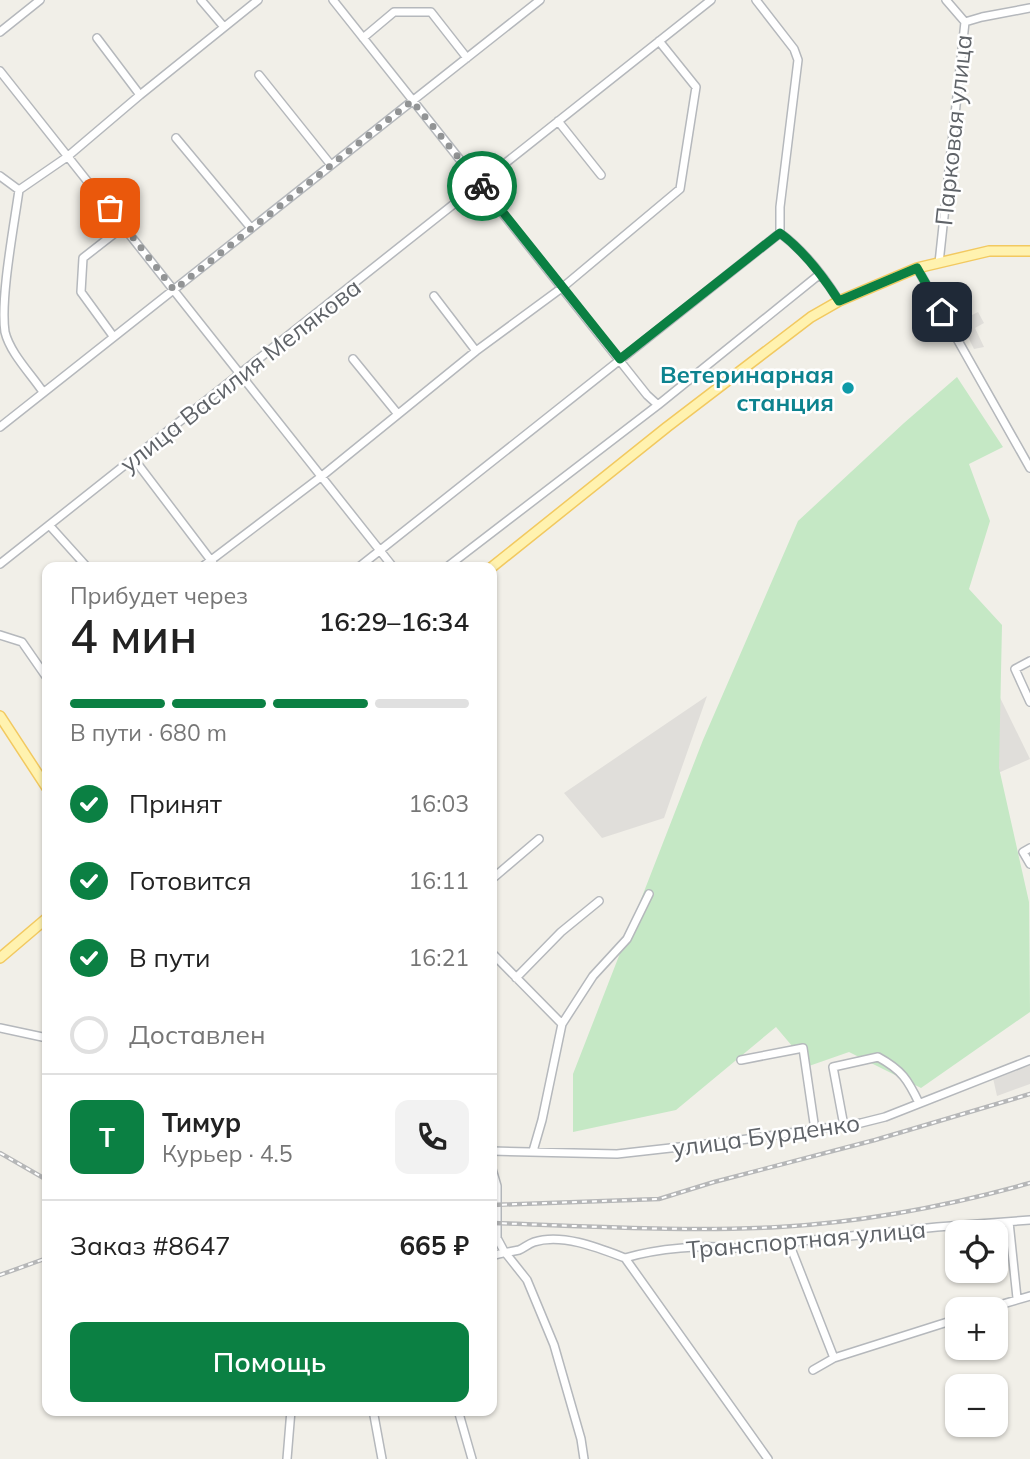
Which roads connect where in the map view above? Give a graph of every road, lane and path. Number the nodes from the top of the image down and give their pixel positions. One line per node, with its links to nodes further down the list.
1 (40, 0): 12 (street)
2 (201, 0): 11 (street)
3 (258, 0): 11 (street)
4 (333, 0): 14 (street)
5 (540, 0): 16 (street)
6 (711, 0): 15 (street, улица Василия Мелякова)
7 (756, 0): 31 (street)
8 (946, 0): 10 (street)
9 (1030, 8): 10 (street, Парковая улица)
10 (965, 22): 33 (street, Парковая улица)
11 (224, 27): 19 (street)
12 (0, 32)
13 (97, 38): 19 (street)
14 (363, 38): 16 (street); 20 (street)
15 (659, 41): 21 (street, улица Василия Мелякова); 36 (street)
16 (467, 58): 20 (street)
17 (0, 71): 23 (street)
18 (259, 75): 24 (street)
19 (140, 94): 23 (street)
20 (412, 101): 24 (street); 27 (street)
21 (558, 121): 25 (street); 27 (street, улица Василия Мелякова)
22 (176, 138): 30 (street)
23 (67, 157): 28 (street); 29 (street)
24 (331, 165): 30 (street)
25 (601, 175)
26 (0, 176): 28 (street)
27 (481, 184): 36 (street); 44 (street, улица Василия Мелякова)
28 (19, 190): 45 (street)
29 (124, 226): 37 (street); 40 (street)
30 (251, 228): 37 (street)
31 (780, 233): 35 (street); 43 (street)
32 (1030, 251): 33 (main road)
33 (939, 263): 34 (main road)
34 (917, 268): 39 (main road); 50 (street)
35 (820, 274): 39 (street); 46 (street)
36 (563, 287): 41 (street); 43 (street)
37 (174, 290): 40 (street); 44 (street)
38 (434, 296): 41 (street)
39 (839, 301): 60 (main road)
40 (113, 336): 45 (street)
41 (476, 351): 47 (street)
42 (353, 359): 47 (street)
43 (620, 359): 46 (street); 53 (street)
44 (241, 374): 49 (street, улица Василия Мелякова); 51 (street)
45 (43, 391): 48 (street)
46 (659, 405): 59 (street)
47 (397, 413): 51 (street)
48 (0, 427)
49 (134, 459): 52 (street, улица Василия Мелякова); 55 (street)
50 (1030, 468)
51 (322, 476): 53 (street); 56 (street)
52 (50, 526): 54 (street); 61 (street, улица Василия Мелякова)
53 (379, 551): 57 (street); 58 (street)
54 (82, 562)
55 (211, 562)
56 (215, 562)
57 (365, 562)
58 (389, 562)
59 (454, 562)
60 (497, 563)
61 (0, 564)
62 (0, 635): 64 (street)
63 (1030, 661): 65 (street)
64 (42, 671)
65 (1030, 702)
66 (0, 716): 67 (main road)
67 (42, 780)
68 (538, 839): 71 (street)
69 (1026, 850): 70 (street)
70 (1030, 864)
71 (497, 875)
72 (649, 894): 78 (street)
73 (599, 901): 77 (street)
74 (42, 922): 75 (main road)
75 (0, 958)
76 (497, 958): 77 (street)
77 (516, 978): 78 (street)
78 (562, 1024): 87 (street)
79 (0, 1028): 80 (street)
80 (42, 1037)
81 (741, 1060): 85 (street)
82 (1030, 1060): 83 (street, улица Бурденко)
83 (919, 1103): 84 (street, улица Бурденко); 84 (street)
84 (844, 1126): 85 (street, улица Бурденко)
85 (815, 1130): 87 (street, улица Бурденко)
86 (497, 1151): 87 (street, улица Бурденко)
87 (533, 1151)
88 (497, 1186): 92 (street)
89 (1030, 1220): 90 (street, Транспортная улица)
90 (1009, 1222): 91 (street, Транспортная улица); 96 (street)
91 (789, 1243): 94 (street, Транспортная улица); 99 (street)
92 (504, 1251): 93 (street); 94 (street); 107 (street)
93 (497, 1254)
94 (625, 1258): 108 (street)
95 (1030, 1296): 96 (street)
96 (1017, 1298): 97 (street)
97 (1008, 1301)
98 (945, 1323): 99 (street)
99 (834, 1358): 100 (street)
100 (813, 1370)
101 (291, 1416): 104 (street)
102 (374, 1416): 105 (street)
103 (460, 1416): 106 (street)
104 (287, 1459)
105 (382, 1459)
106 (472, 1459)
107 (584, 1459)
108 (768, 1459)

